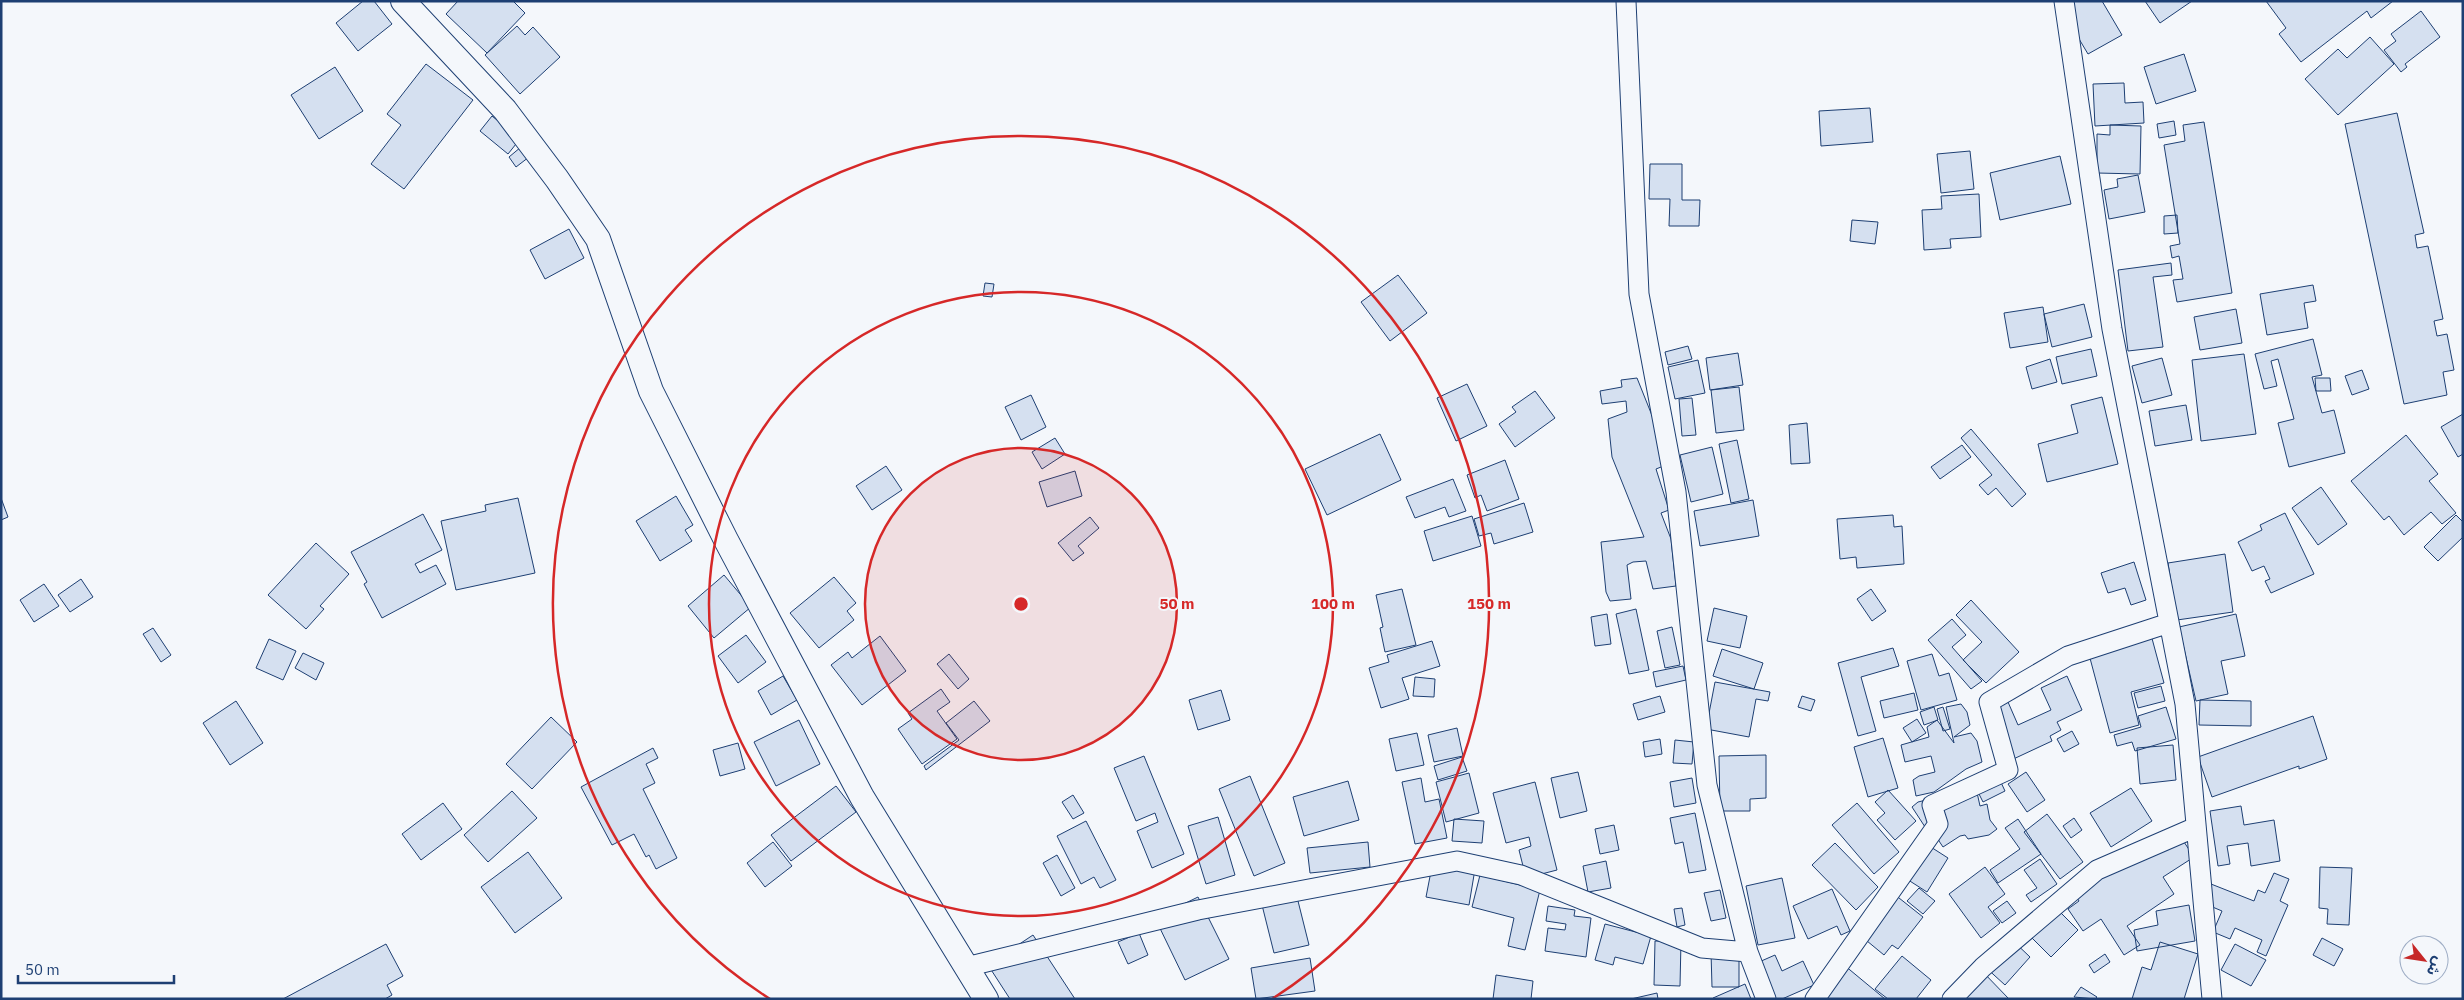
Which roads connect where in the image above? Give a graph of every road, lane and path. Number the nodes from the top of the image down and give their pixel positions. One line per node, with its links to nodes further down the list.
1 (403, 1): 7 (street)
2 (1626, 1): 6 (street)
3 (2064, 1): 4 (street)
4 (2169, 624): 5 (street); 10 (street)
5 (2196, 827): 11 (street); 12 (street)
6 (1748, 952): 7 (street); 9 (street)
7 (966, 967): 8 (street)
8 (986, 999)
9 (1766, 999)
10 (1815, 999)
11 (1952, 999)
12 (2212, 999)

